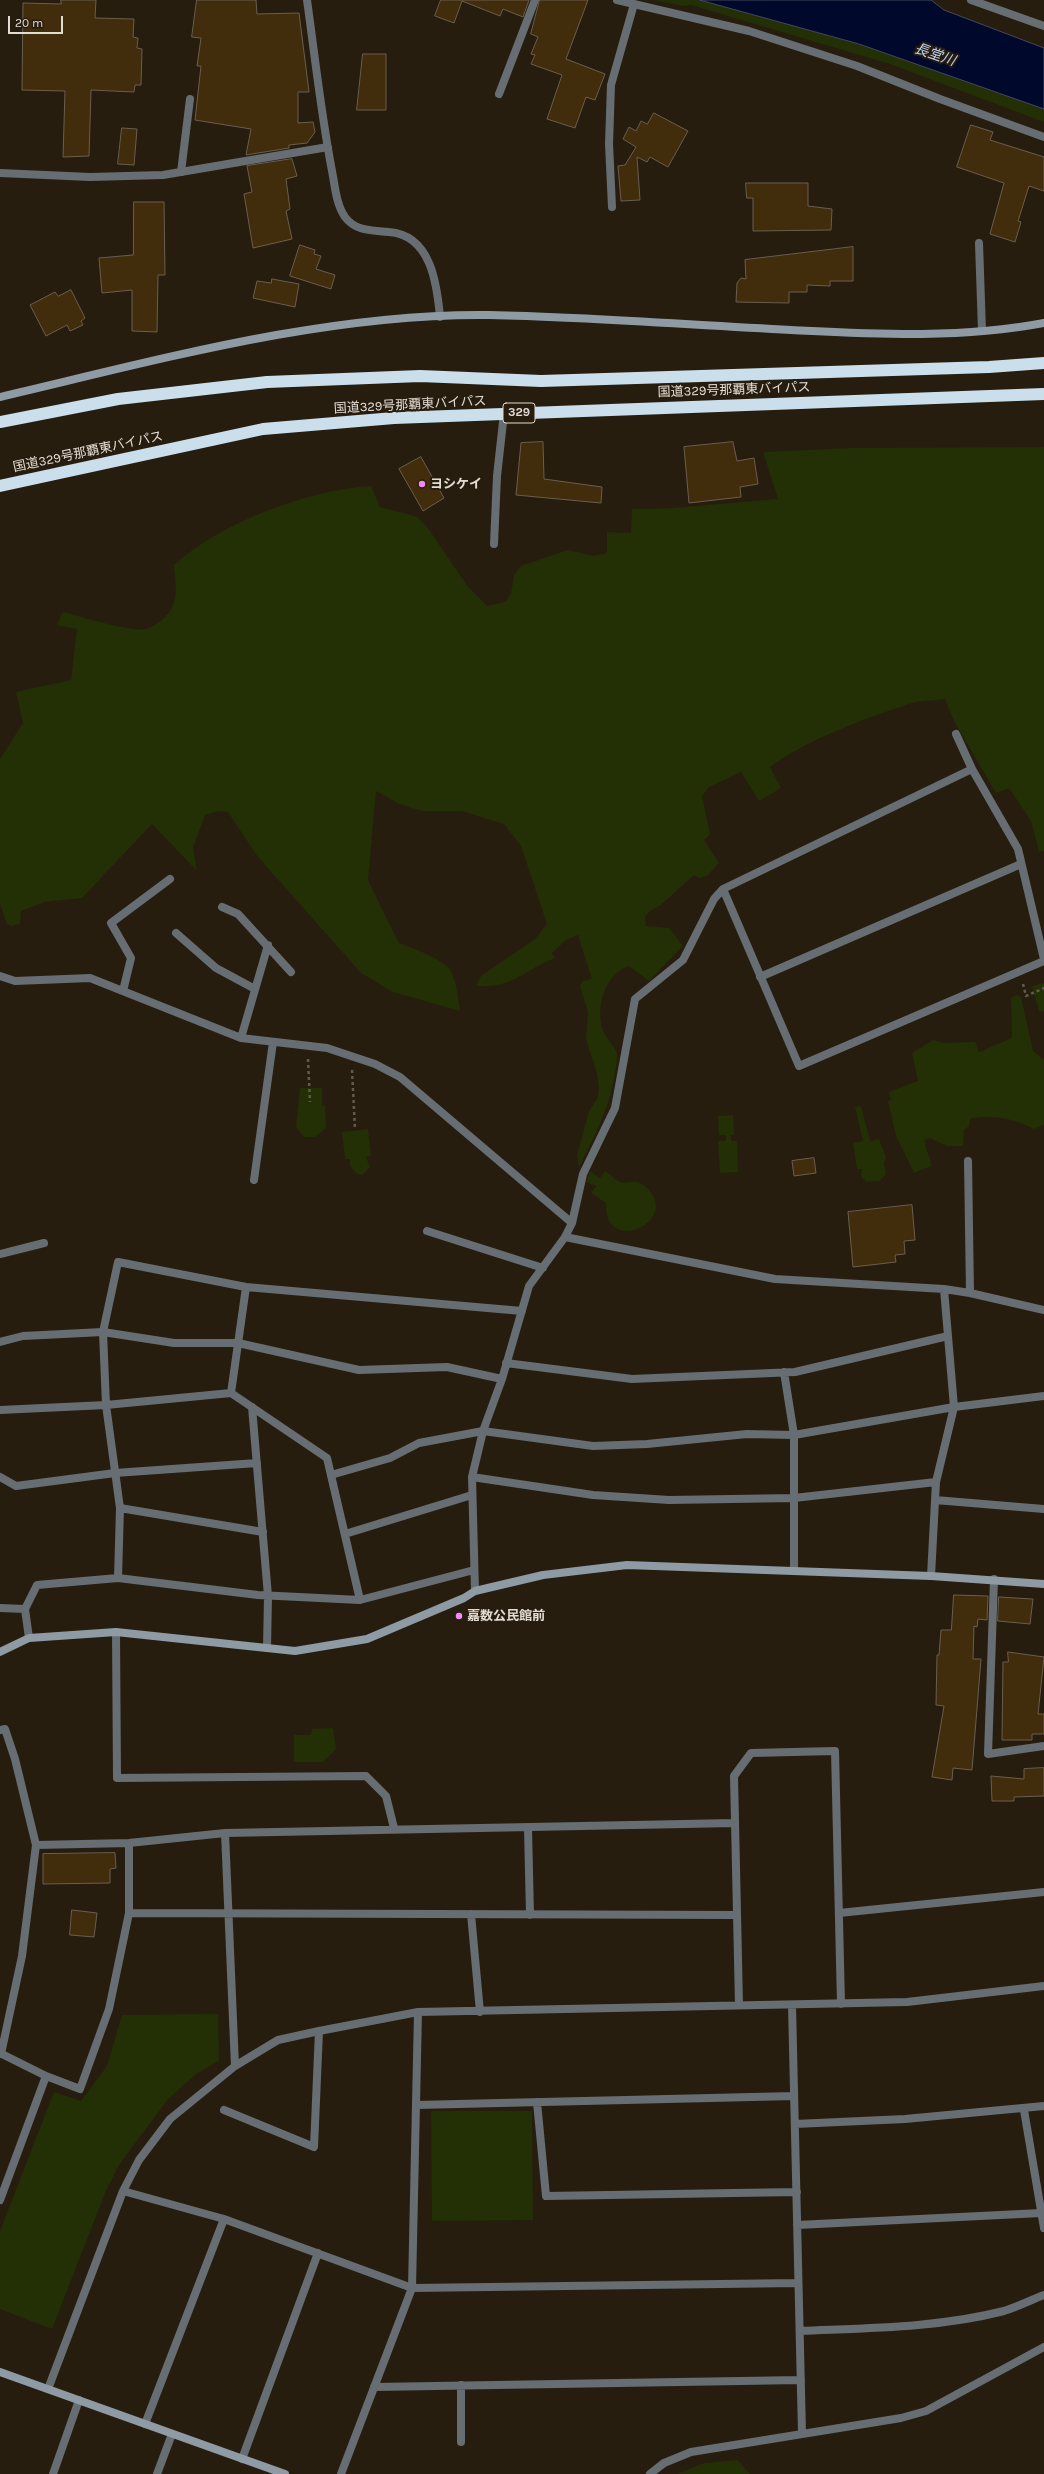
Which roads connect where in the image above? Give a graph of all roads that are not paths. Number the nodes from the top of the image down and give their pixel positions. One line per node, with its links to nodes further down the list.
1 (307, 0): 10 (street)
2 (535, 0): 7 (street)
3 (617, 0): 5 (street)
4 (971, 0): 6 (street)
5 (636, 2): 9 (street); 13 (street)
6 (1044, 26)
7 (499, 94)
8 (190, 99): 11 (street)
9 (1044, 137)
10 (328, 147): 11 (street); 15 (street)
11 (181, 172): 12 (street)
12 (0, 173)
13 (612, 207)
14 (979, 243): 17 (street)
15 (440, 317): 17 (street); 20 (street)
16 (1044, 323): 17 (street)
17 (982, 331)
18 (1044, 363): 22 (highway, 国道329号那覇東バイパス)
19 (1044, 394): 21 (highway, 国道329号那覇東バイパス / 329)
20 (0, 397)
21 (504, 413): 23 (highway, 国道329号那覇東バイパス / 329); 24 (street)
22 (0, 422)
23 (0, 486)
24 (494, 544)
25 (956, 734): 26 (street)
26 (972, 769): 27 (street); 29 (street)
27 (1021, 864): 33 (street); 36 (street)
28 (170, 879): 38 (street)
29 (723, 889): 36 (street); 43 (street)
30 (222, 907): 32 (street)
31 (176, 934): 37 (street)
32 (268, 945): 34 (street); 37 (street)
33 (1044, 960): 36 (street)
34 (292, 972)
35 (0, 976): 38 (street)
36 (760, 977)
37 (255, 989): 39 (street)
38 (123, 991): 39 (street)
39 (241, 1038): 40 (street)
40 (273, 1042): 42 (street); 43 (street)
41 (968, 1161): 51 (street)
42 (254, 1180)
43 (572, 1223): 45 (street)
44 (427, 1230): 48 (street)
45 (565, 1237): 48 (street); 50 (street)
46 (44, 1243): 47 (street)
47 (0, 1254)
48 (543, 1268): 53 (street)
49 (246, 1287): 53 (street); 54 (street); 57 (street)
50 (944, 1290): 51 (street); 55 (street)
51 (970, 1293): 52 (street)
52 (1044, 1310)
53 (522, 1311): 58 (street)
54 (103, 1332): 56 (street); 57 (street); 63 (street)
55 (948, 1336): 59 (street); 65 (street)
56 (0, 1342)
57 (238, 1343): 60 (street); 61 (street)
58 (506, 1363): 59 (street); 60 (street)
59 (784, 1372): 68 (street)
60 (502, 1379): 67 (street)
61 (231, 1393): 63 (street); 64 (street)
62 (1044, 1396): 65 (street)
63 (106, 1405): 66 (street); 70 (street)
64 (252, 1407): 69 (street); 71 (street)
65 (954, 1407): 68 (street); 74 (street)
66 (0, 1410)
67 (483, 1431): 68 (street); 71 (street); 73 (street)
68 (794, 1435): 76 (street)
69 (257, 1463): 70 (street); 80 (street)
70 (115, 1473): 72 (street); 78 (street)
71 (331, 1475): 81 (street)
72 (0, 1477)
73 (472, 1477): 75 (street); 76 (street)
74 (936, 1482): 76 (street); 77 (street)
75 (472, 1495): 81 (street); 82 (street)
76 (794, 1498): 83 (street)
77 (935, 1500): 79 (street); 84 (street)
78 (120, 1508): 80 (street); 85 (street)
79 (1044, 1509)
80 (263, 1532): 89 (street)
81 (345, 1534): 90 (street)
82 (474, 1570): 88 (street); 90 (street)
83 (794, 1571): 84 (street); 88 (street)
84 (931, 1576): 86 (street)
85 (118, 1578): 89 (street); 92 (street)
86 (994, 1579): 87 (street); 98 (street)
87 (1044, 1584)
88 (475, 1591): 95 (street)
89 (268, 1596): 90 (street); 95 (street)
90 (360, 1600)
91 (0, 1608): 92 (street)
92 (25, 1609): 94 (street)
93 (116, 1632): 94 (street); 95 (street); 100 (street)
94 (29, 1638): 96 (street)
95 (267, 1648)
96 (0, 1652)
97 (0, 1730): 104 (street)
98 (1044, 1746)
99 (734, 1824): 101 (street); 109 (street); 111 (street)
100 (394, 1828): 101 (street); 102 (street)
101 (528, 1828): 110 (street)
102 (225, 1833): 103 (street); 107 (street)
103 (129, 1843): 104 (street); 106 (street)
104 (36, 1845): 119 (street)
105 (1044, 1892): 109 (street)
106 (129, 1913): 107 (street); 121 (street)
107 (228, 1914): 108 (street); 120 (street)
108 (471, 1914): 110 (street); 117 (street)
109 (839, 1914): 114 (street)
110 (530, 1915): 111 (street)
111 (737, 1915): 115 (street)
112 (1044, 1986): 114 (street)
113 (792, 2004): 114 (street); 115 (street); 122 (street)
114 (841, 2004)
115 (739, 2005): 117 (street)
116 (418, 2012): 117 (street); 118 (street); 124 (street)
117 (480, 2012)
118 (319, 2031): 120 (street); 126 (street)
119 (1, 2054): 121 (street)
120 (234, 2066): 129 (street)
121 (46, 2076): 131 (street)
122 (794, 2096): 123 (street); 128 (street)
123 (537, 2102): 124 (street); 130 (street)
124 (416, 2105): 138 (street)
125 (1044, 2106): 127 (street)
126 (224, 2110)
127 (1024, 2110): 128 (street); 132 (street)
128 (795, 2124): 130 (street)
129 (123, 2191): 133 (street); 146 (street)
130 (797, 2192): 134 (street)
131 (0, 2200)
132 (1041, 2213): 134 (street); 135 (street)
133 (224, 2219): 136 (street); 148 (street)
134 (797, 2225): 137 (street)
135 (1044, 2228)
136 (318, 2253): 138 (street); 152 (street)
137 (798, 2283): 138 (street); 140 (street)
138 (412, 2288): 145 (street)
139 (1044, 2296): 140 (street)
140 (800, 2332): 143 (street)
141 (1044, 2347): 149 (street)
142 (0, 2372): 146 (street)
143 (801, 2380): 144 (street); 149 (street)
144 (461, 2385): 145 (street); 151 (street)
145 (374, 2387): 157 (street)
146 (48, 2389): 147 (street)
147 (79, 2400): 148 (street); 154 (street)
148 (145, 2424): 150 (street)
149 (802, 2433): 158 (street)
150 (172, 2434): 152 (street); 155 (street)
151 (460, 2442)
152 (242, 2458): 153 (street)
153 (266, 2471): 156 (street)
154 (53, 2474)
155 (157, 2474)
156 (285, 2474)
157 (340, 2474)
158 (650, 2474)

